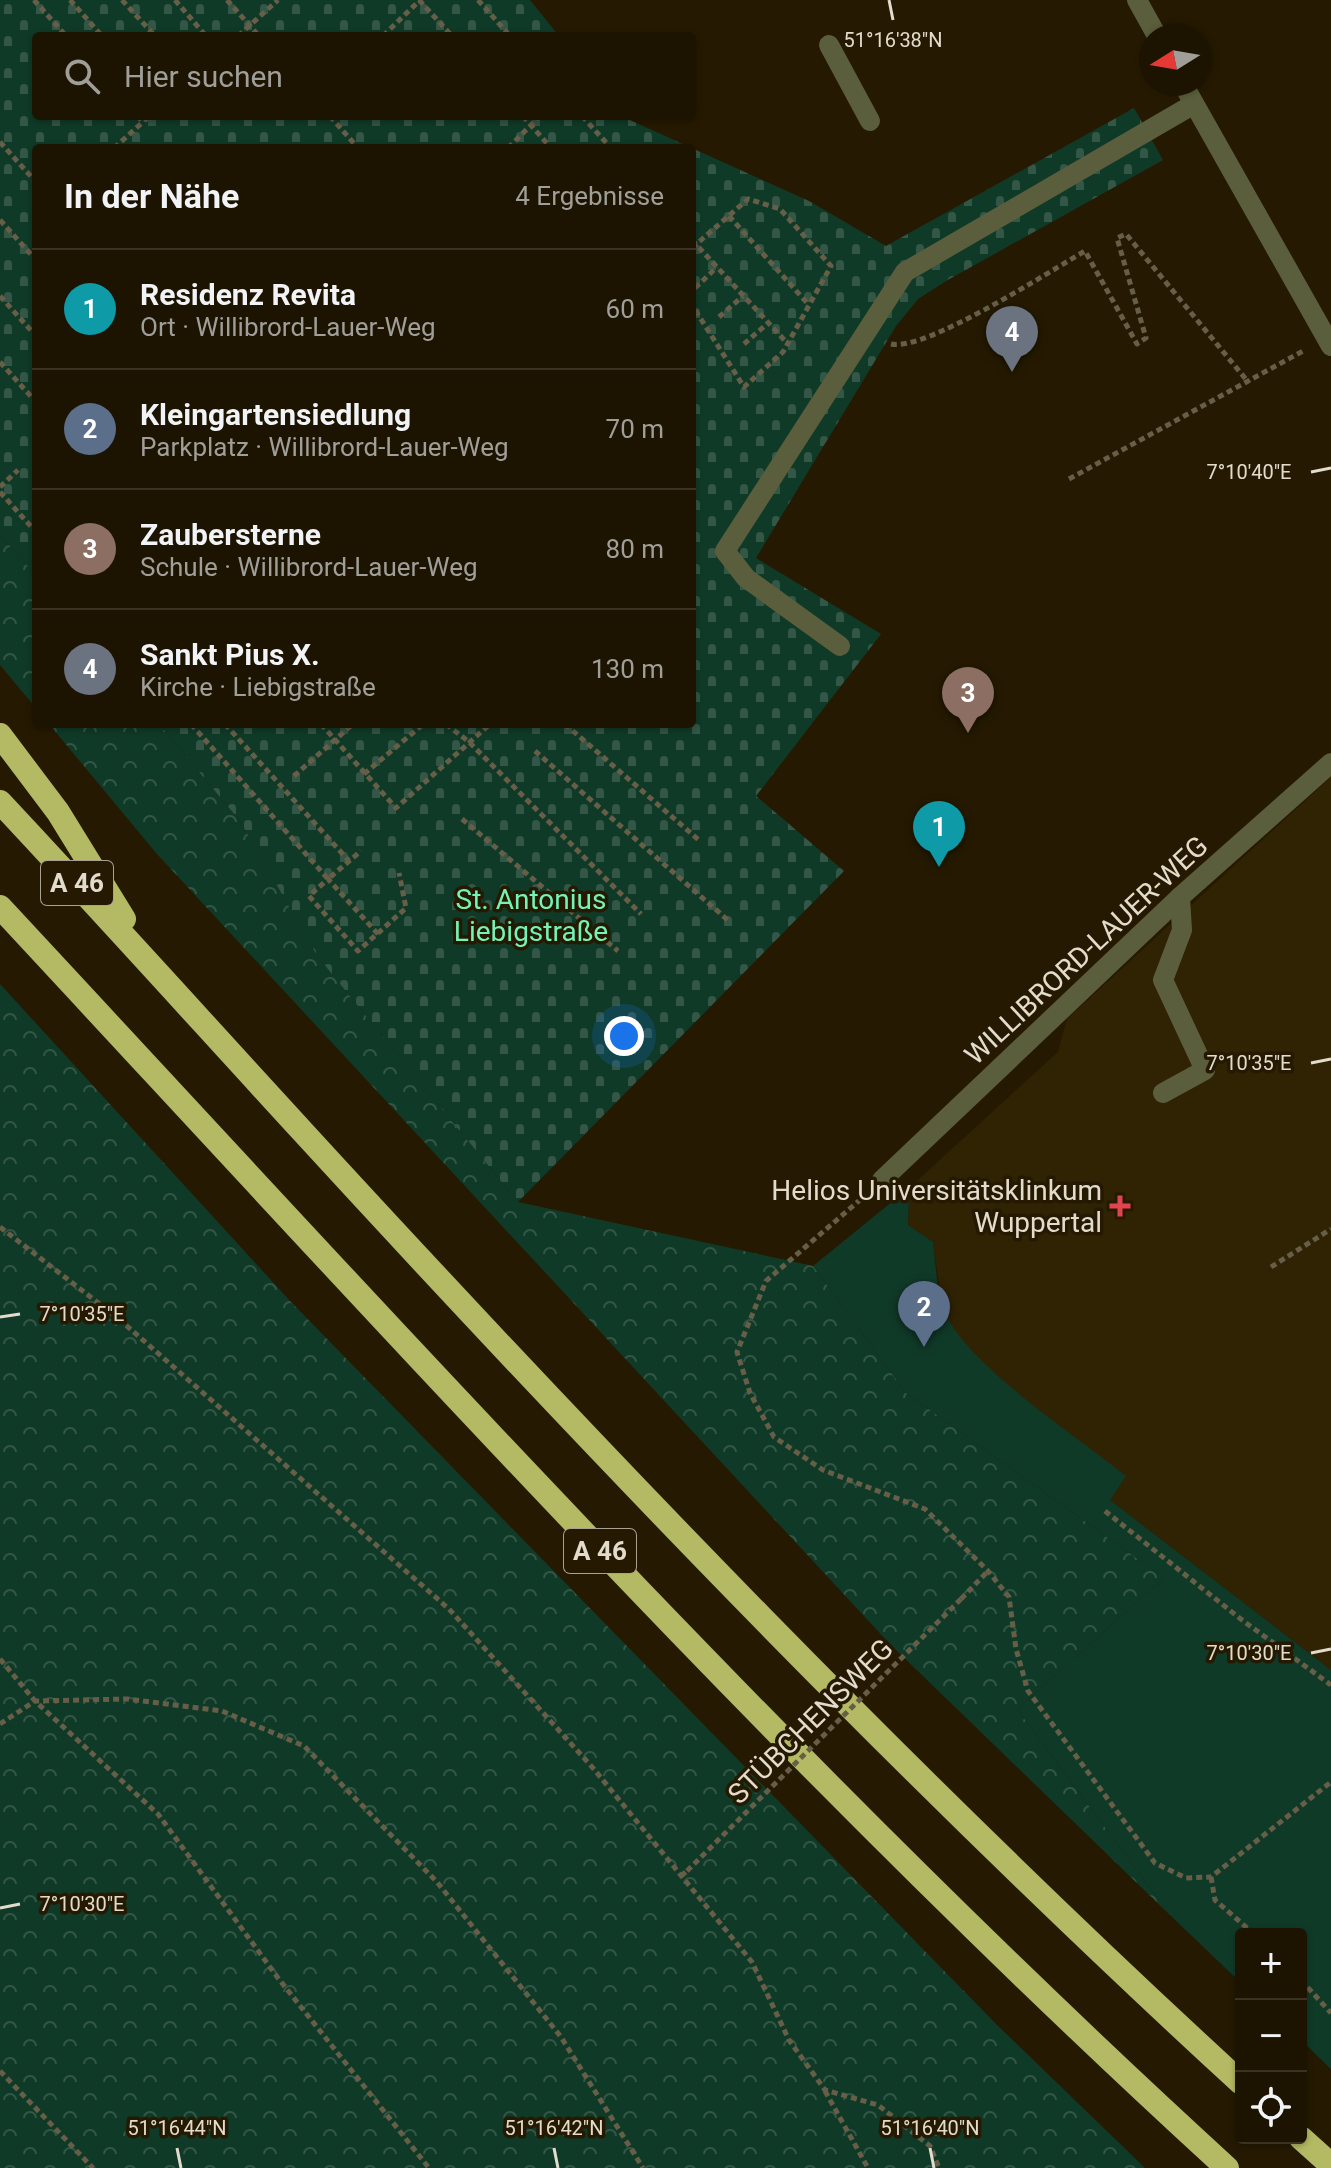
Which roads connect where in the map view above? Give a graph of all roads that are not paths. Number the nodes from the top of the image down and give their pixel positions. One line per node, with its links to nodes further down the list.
1 (1137, 0): 2 (street)
2 (1150, 24)
3 (829, 45): 6 (street)
4 (1190, 96): 5 (street)
5 (1194, 104): 7 (street); 8 (street)
6 (870, 121)
7 (1329, 342)
8 (840, 646)
9 (0, 735): 14 (highway)
10 (1331, 763): 12 (street, WILLIBRORD-LAUER-WEG)
11 (0, 802): 14 (highway, A 46)
12 (1180, 897): 15 (street); 16 (street, WILLIBRORD-LAUER-WEG)
13 (0, 907): 20 (highway, A 46)
14 (153, 965): 17 (highway, A 46)
15 (1163, 1093)
16 (882, 1180)
17 (1235, 2077)
18 (1307, 2143): 19 (highway)
19 (1331, 2165)
20 (1227, 2168)

